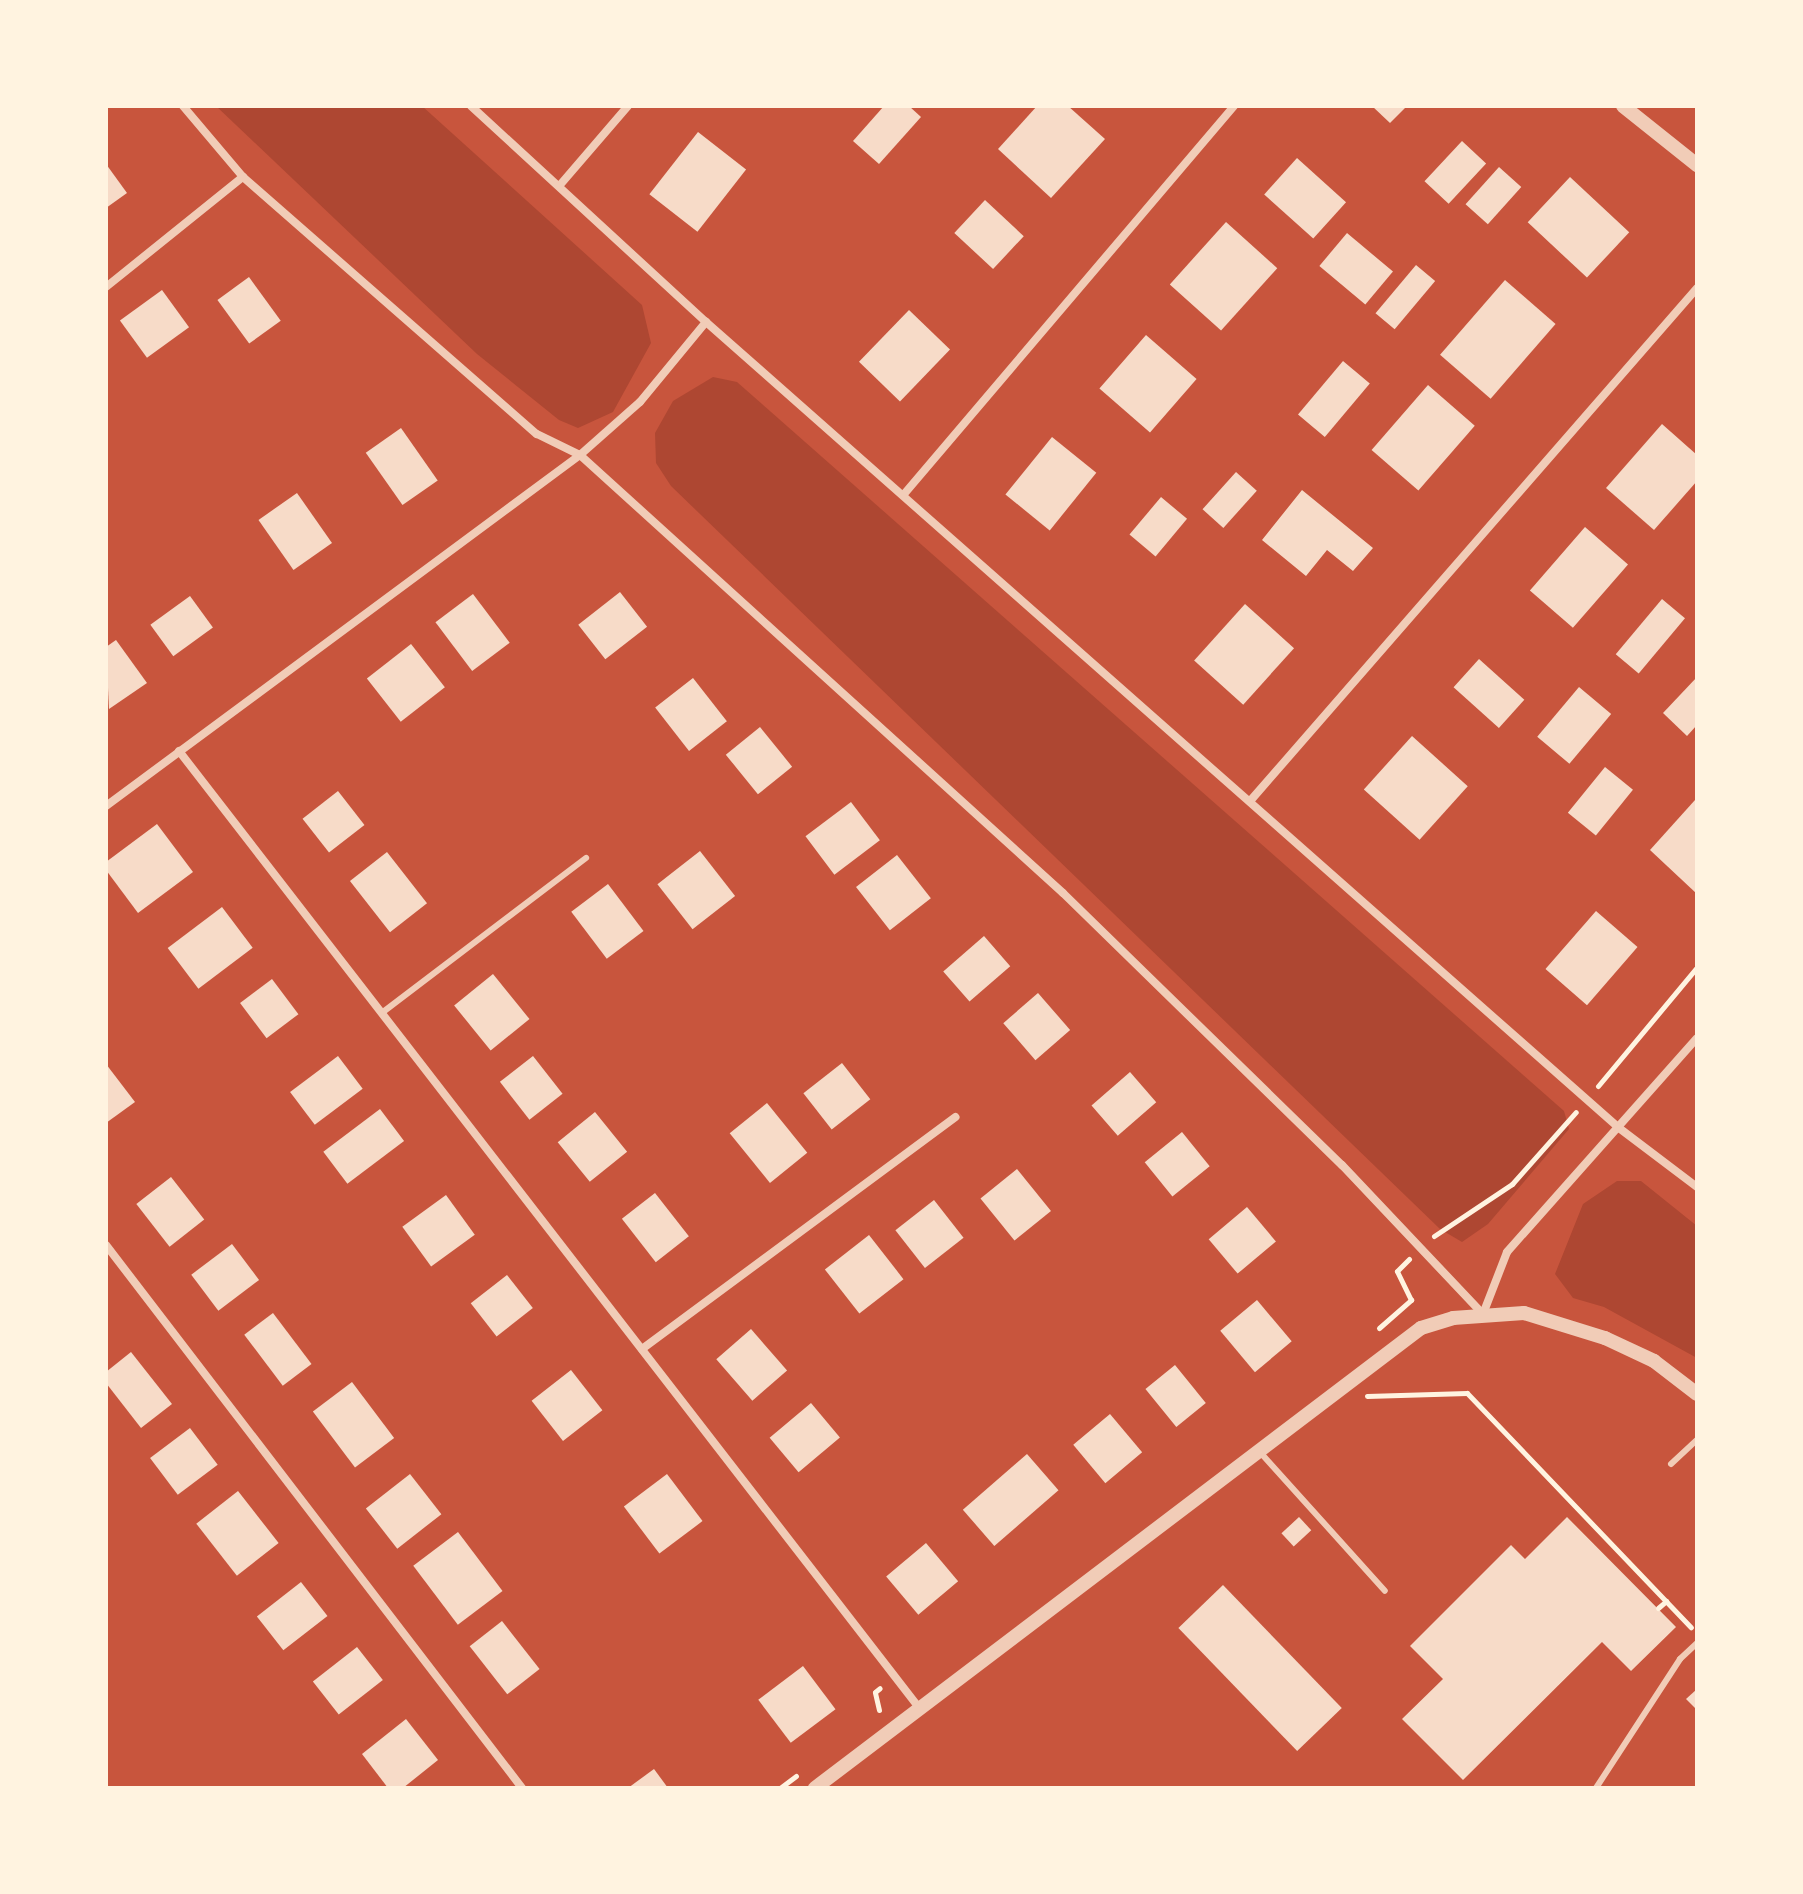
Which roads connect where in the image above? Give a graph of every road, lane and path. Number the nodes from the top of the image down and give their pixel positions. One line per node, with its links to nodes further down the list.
1 (183, 106): 7 (street)
2 (471, 106): 8 (street)
3 (628, 106): 8 (street)
4 (1234, 106): 13 (street)
5 (1623, 106): 6 (street)
6 (1697, 165)
7 (243, 177): 9 (street); 12 (street)
8 (560, 185): 11 (street)
9 (106, 287)
10 (1697, 288): 15 (street)
11 (706, 322): 12 (street); 13 (street)
12 (580, 455): 14 (street); 24 (street)
13 (905, 493): 15 (street)
14 (179, 751): 16 (street); 18 (street)
15 (1251, 800): 21 (street)
16 (106, 806)
17 (586, 858): 18 (lane)
18 (383, 1012): 25 (street)
19 (1697, 1038): 21 (street)
20 (955, 1117): 25 (street)
21 (1619, 1128): 22 (street); 24 (street)
22 (1697, 1187)
23 (106, 1245): 35 (street)
24 (1483, 1314): 26 (street); 28 (street)
25 (642, 1349): 34 (street)
26 (1697, 1394)
27 (1697, 1440): 29 (lane)
28 (1257, 1449): 30 (lane); 34 (street)
29 (1671, 1464)
30 (1385, 1591)
31 (1666, 1601): 32 (path)
32 (1658, 1608)
33 (1697, 1643): 37 (lane)
34 (920, 1709): 36 (street)
35 (522, 1788)
36 (815, 1788)
37 (1596, 1788)

